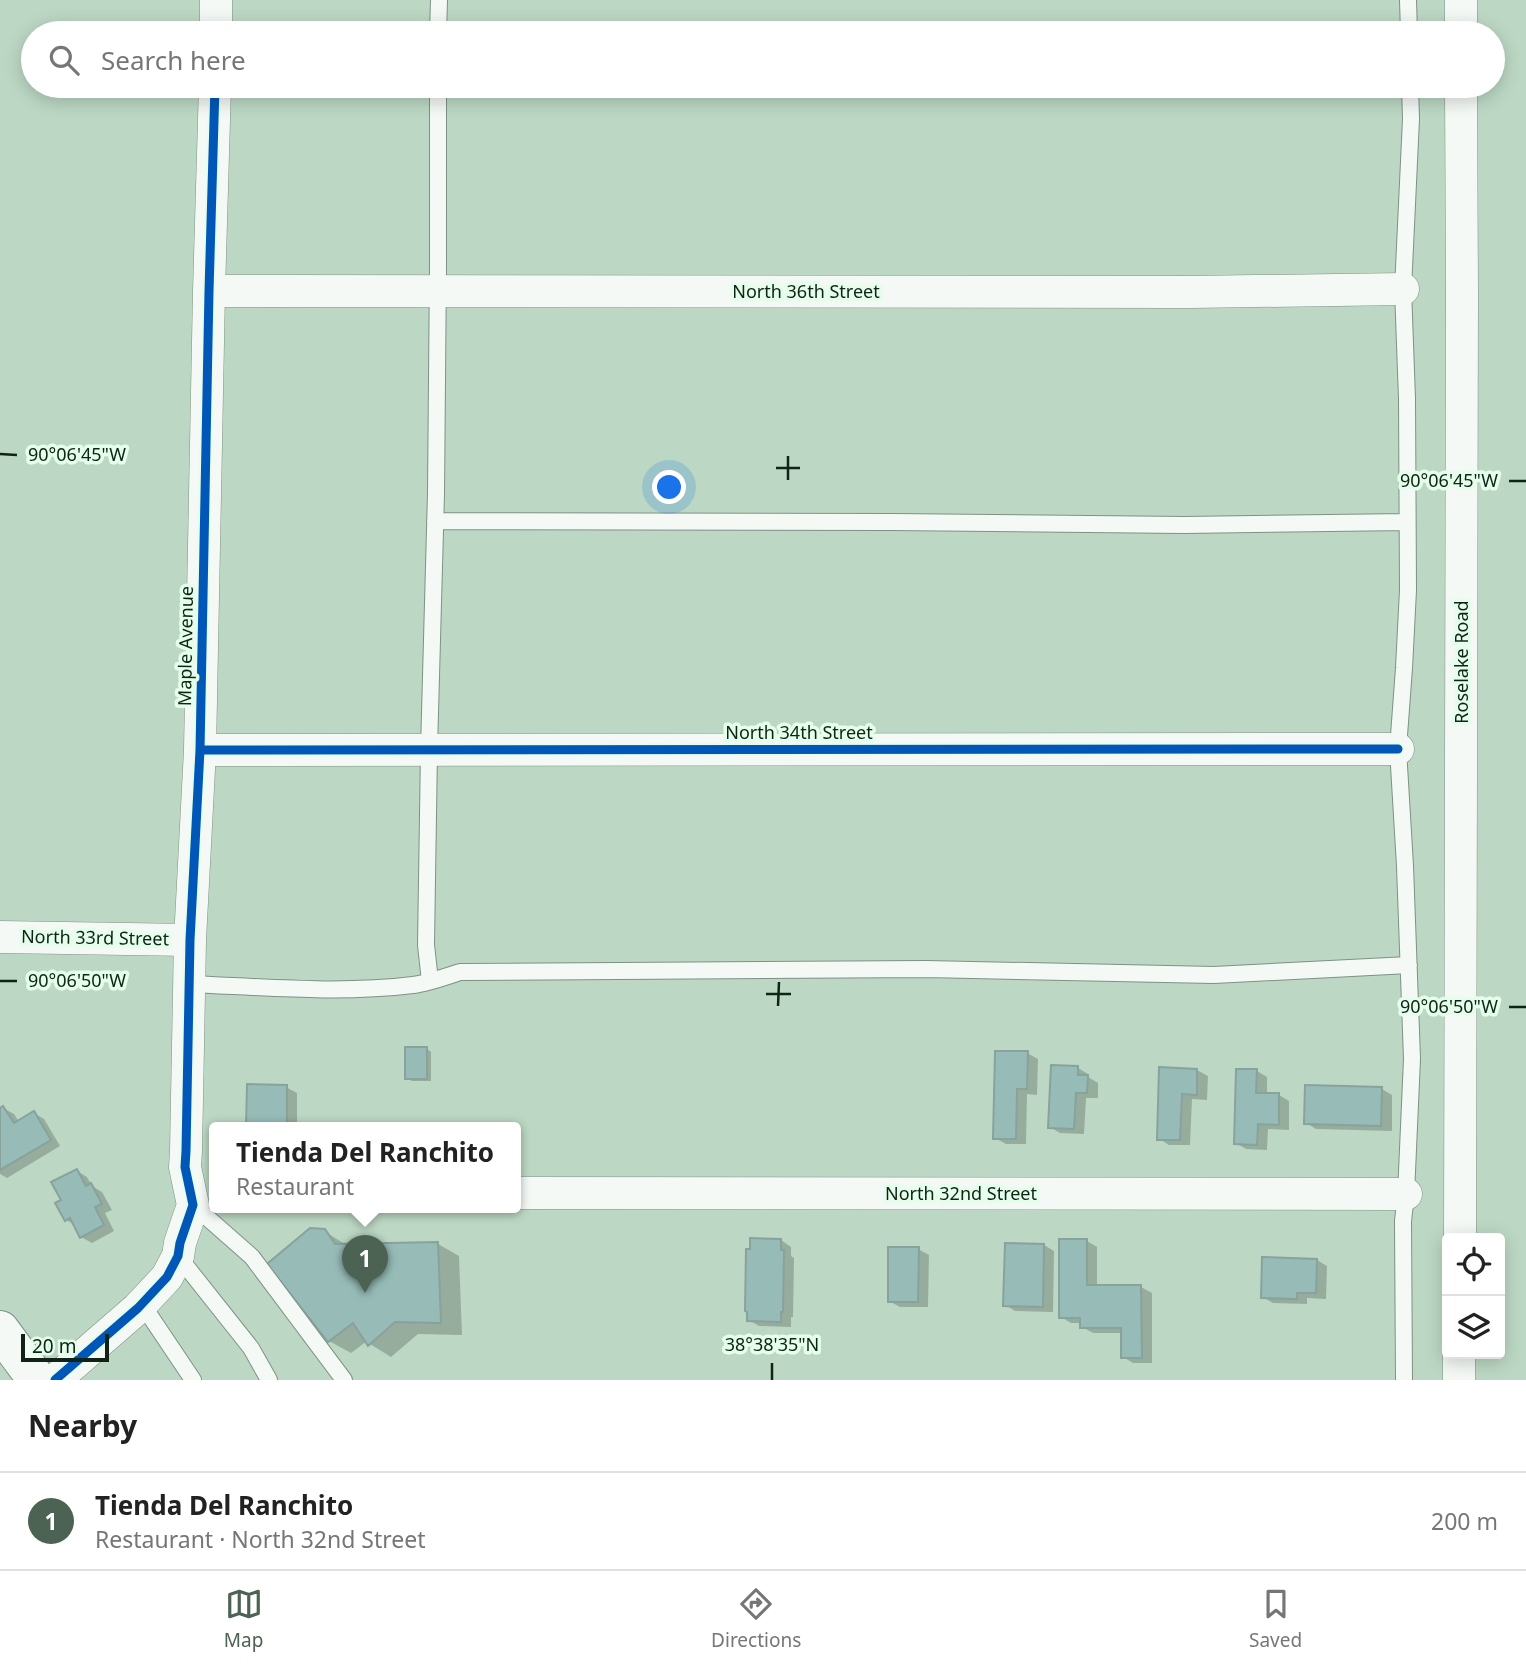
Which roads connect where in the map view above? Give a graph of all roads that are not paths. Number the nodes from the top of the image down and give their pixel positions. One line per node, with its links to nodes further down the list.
1 (216, 0): 5 (street)
2 (439, 0): 6 (lane)
3 (1408, 0): 7 (lane)
4 (1461, 0): 8 (street)
5 (216, 21)
6 (438, 21)
7 (1409, 21)
8 (1461, 21)
9 (215, 98): 14 (street, Maple Avenue)
10 (438, 98): 15 (lane)
11 (1410, 98): 13 (lane)
12 (1461, 98): 30 (street, Roselake Road)
13 (1403, 289): 15 (street, North 36th Street); 17 (lane)
14 (209, 291): 15 (street, North 36th Street); 19 (street, Maple Avenue)
15 (438, 291): 16 (lane)
16 (435, 521): 17 (lane); 20 (lane)
17 (1407, 522): 18 (lane)
18 (1398, 748): 20 (street, North 34th Street); 23 (lane)
19 (200, 750): 20 (street, North 34th Street); 22 (street, Maple Avenue)
20 (429, 750): 24 (lane)
21 (0, 937): 22 (street, North 33rd Street)
22 (190, 940): 25 (street, Maple Avenue)
23 (1409, 965): 24 (lane); 27 (lane)
24 (430, 981): 25 (lane)
25 (189, 984): 28 (street, Maple Avenue)
26 (521, 1193): 27 (street, North 32nd Street)
27 (1406, 1194): 39 (lane)
28 (204, 1202): 31 (street)
29 (213, 1213): 38 (lane)
30 (1460, 1233)
31 (178, 1256): 32 (street); 37 (lane)
32 (142, 1304): 35 (street); 36 (lane)
33 (0, 1330): 35 (main road)
34 (1459, 1359): 40 (street)
35 (38, 1378)
36 (193, 1380)
37 (269, 1380)
38 (344, 1380)
39 (1404, 1380)
40 (1459, 1380)

